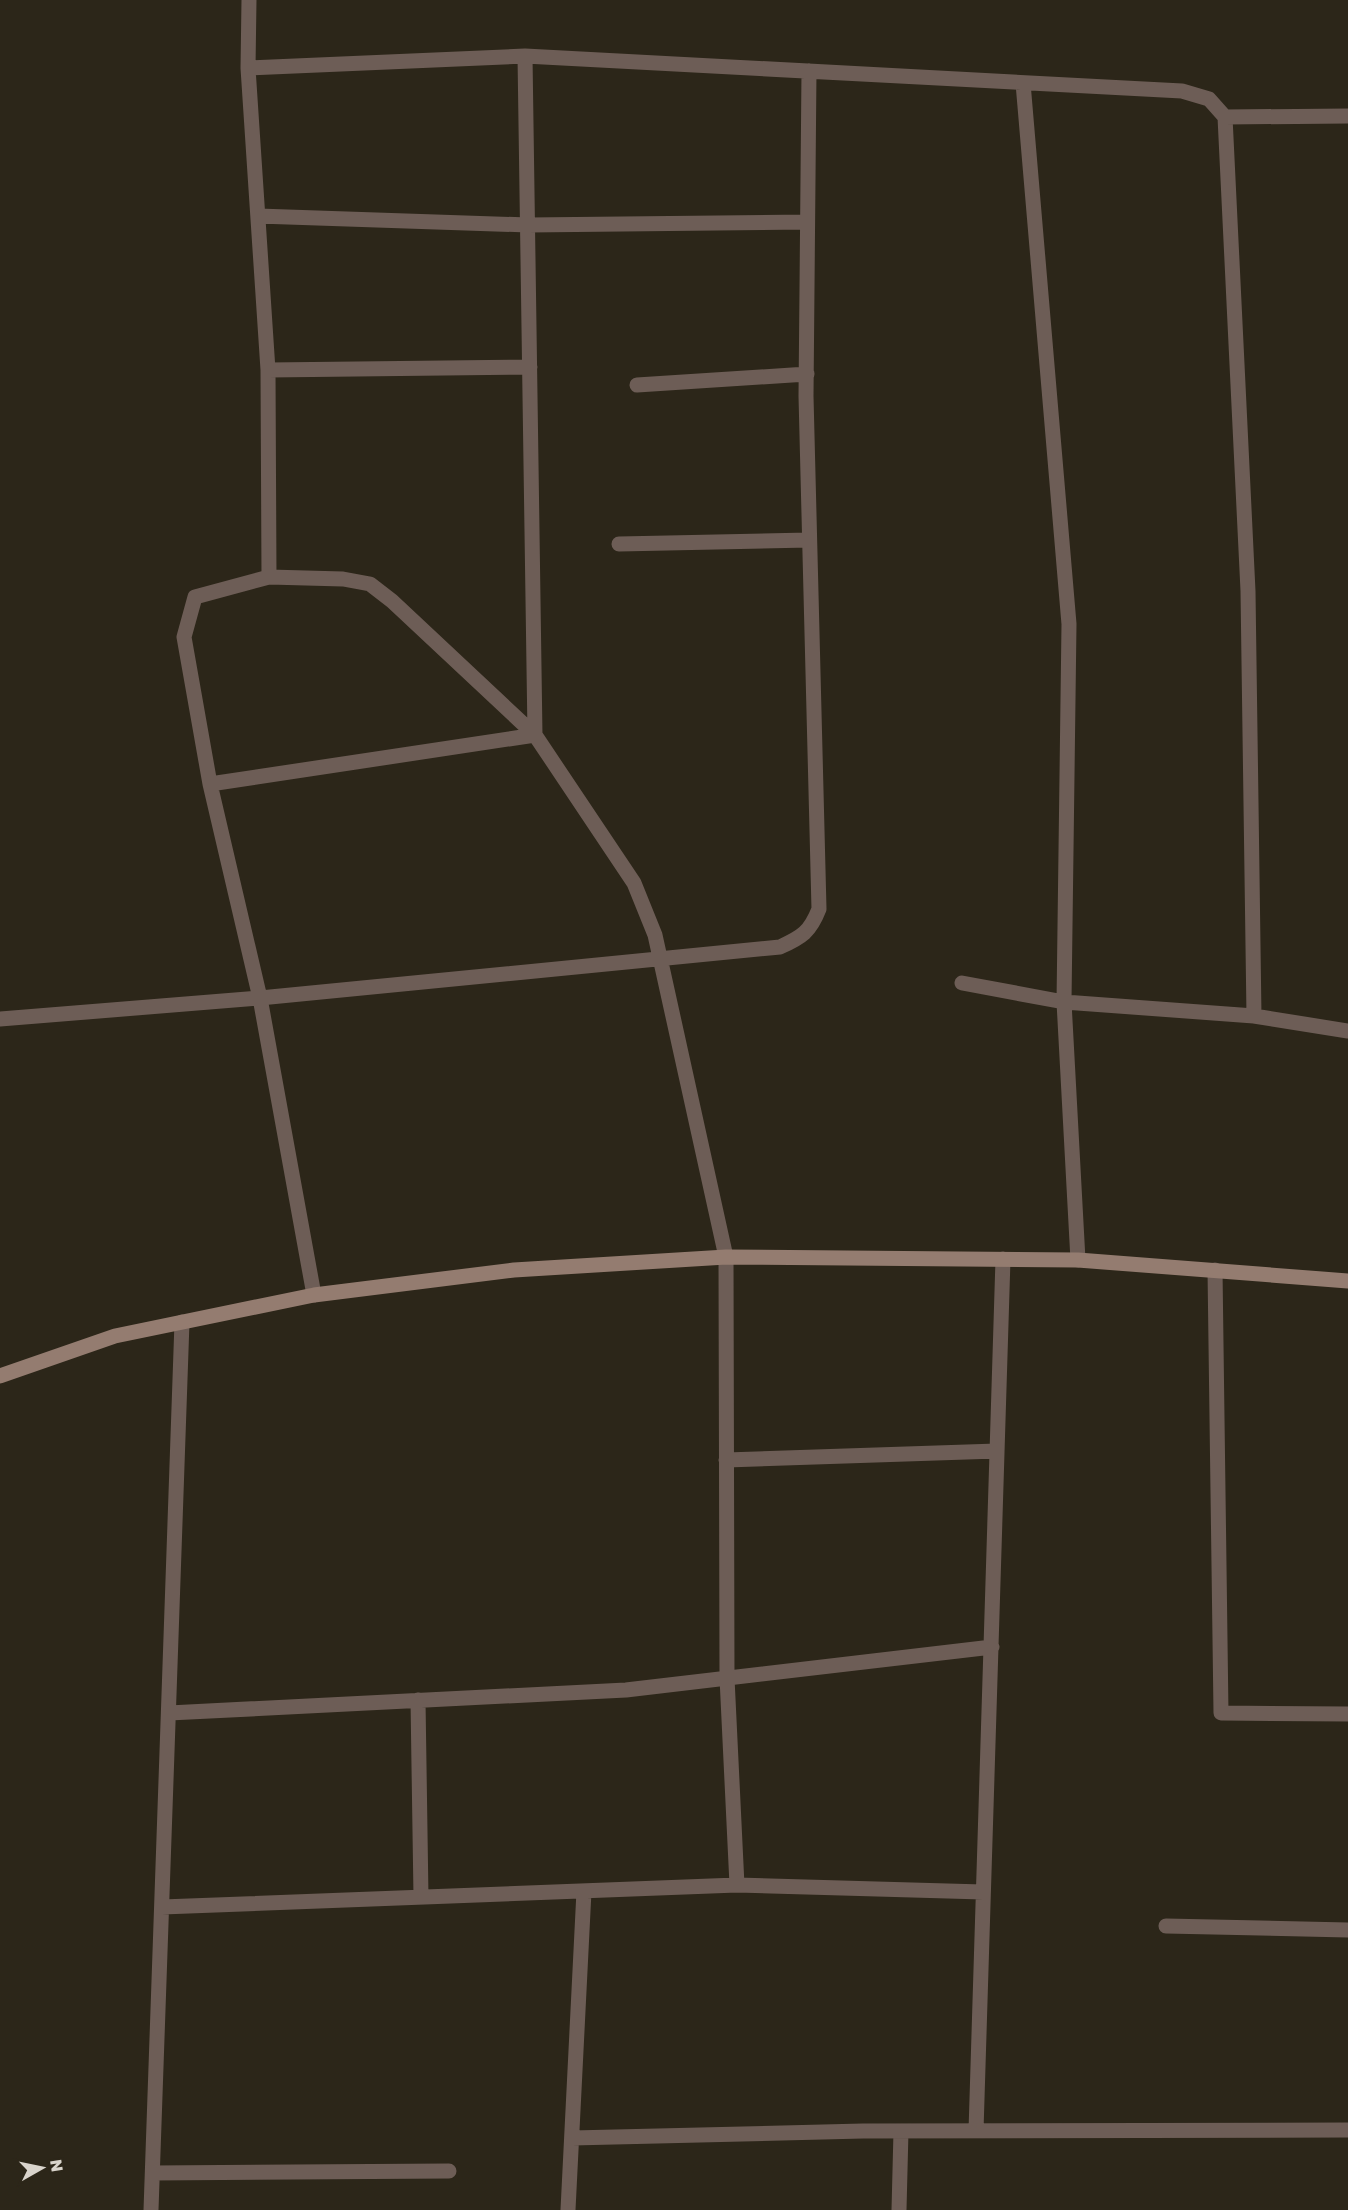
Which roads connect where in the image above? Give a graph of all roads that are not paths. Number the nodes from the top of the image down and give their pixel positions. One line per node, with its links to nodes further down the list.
1 (249, 0): 3 (street)
2 (525, 56): 3 (street); 4 (street); 10 (street)
3 (248, 68): 8 (street)
4 (809, 71): 5 (street); 9 (street)
5 (1023, 83): 7 (street); 23 (street)
6 (1348, 116): 7 (street)
7 (1225, 117): 24 (street)
8 (258, 216): 10 (street); 12 (street)
9 (807, 222): 10 (street); 13 (street)
10 (528, 225): 11 (street)
11 (530, 367): 12 (street); 18 (street)
12 (268, 370): 17 (street)
13 (807, 374): 14 (street); 15 (street)
14 (637, 385)
15 (809, 540): 16 (street); 20 (street)
16 (619, 544)
17 (269, 577): 18 (street); 19 (street)
18 (535, 735): 19 (street); 20 (street)
19 (210, 784): 22 (street)
20 (660, 958): 22 (street); 27 (street)
21 (962, 983): 23 (street)
22 (260, 998): 25 (street); 32 (street)
23 (1064, 1002): 24 (street); 29 (street)
24 (1254, 1016): 26 (street)
25 (0, 1019)
26 (1348, 1031)
27 (726, 1257): 28 (main road); 32 (main road); 36 (street)
28 (1003, 1259): 29 (main road); 35 (street)
29 (1078, 1260): 30 (main road)
30 (1215, 1270): 31 (main road); 41 (street)
31 (1348, 1281)
32 (314, 1295): 33 (main road)
33 (182, 1322): 34 (main road); 40 (street)
34 (0, 1376)
35 (997, 1451): 36 (street); 37 (street)
36 (726, 1460): 38 (street)
37 (992, 1647): 38 (street); 44 (street)
38 (727, 1678): 39 (street); 42 (street)
39 (418, 1700): 40 (street); 45 (street)
40 (169, 1713): 46 (street)
41 (1348, 1714)
42 (737, 1885): 43 (street); 44 (street)
43 (584, 1891): 45 (street); 52 (street)
44 (983, 1892): 51 (street)
45 (421, 1897): 46 (street)
46 (162, 1907): 54 (street)
47 (1166, 1926): 48 (street)
48 (1348, 1930)
49 (1348, 2130): 51 (street)
50 (902, 2131): 51 (street); 52 (street); 57 (street)
51 (976, 2131)
52 (572, 2138): 56 (street)
53 (449, 2171): 54 (street)
54 (153, 2174): 55 (street)
55 (151, 2210)
56 (568, 2210)
57 (899, 2210)

